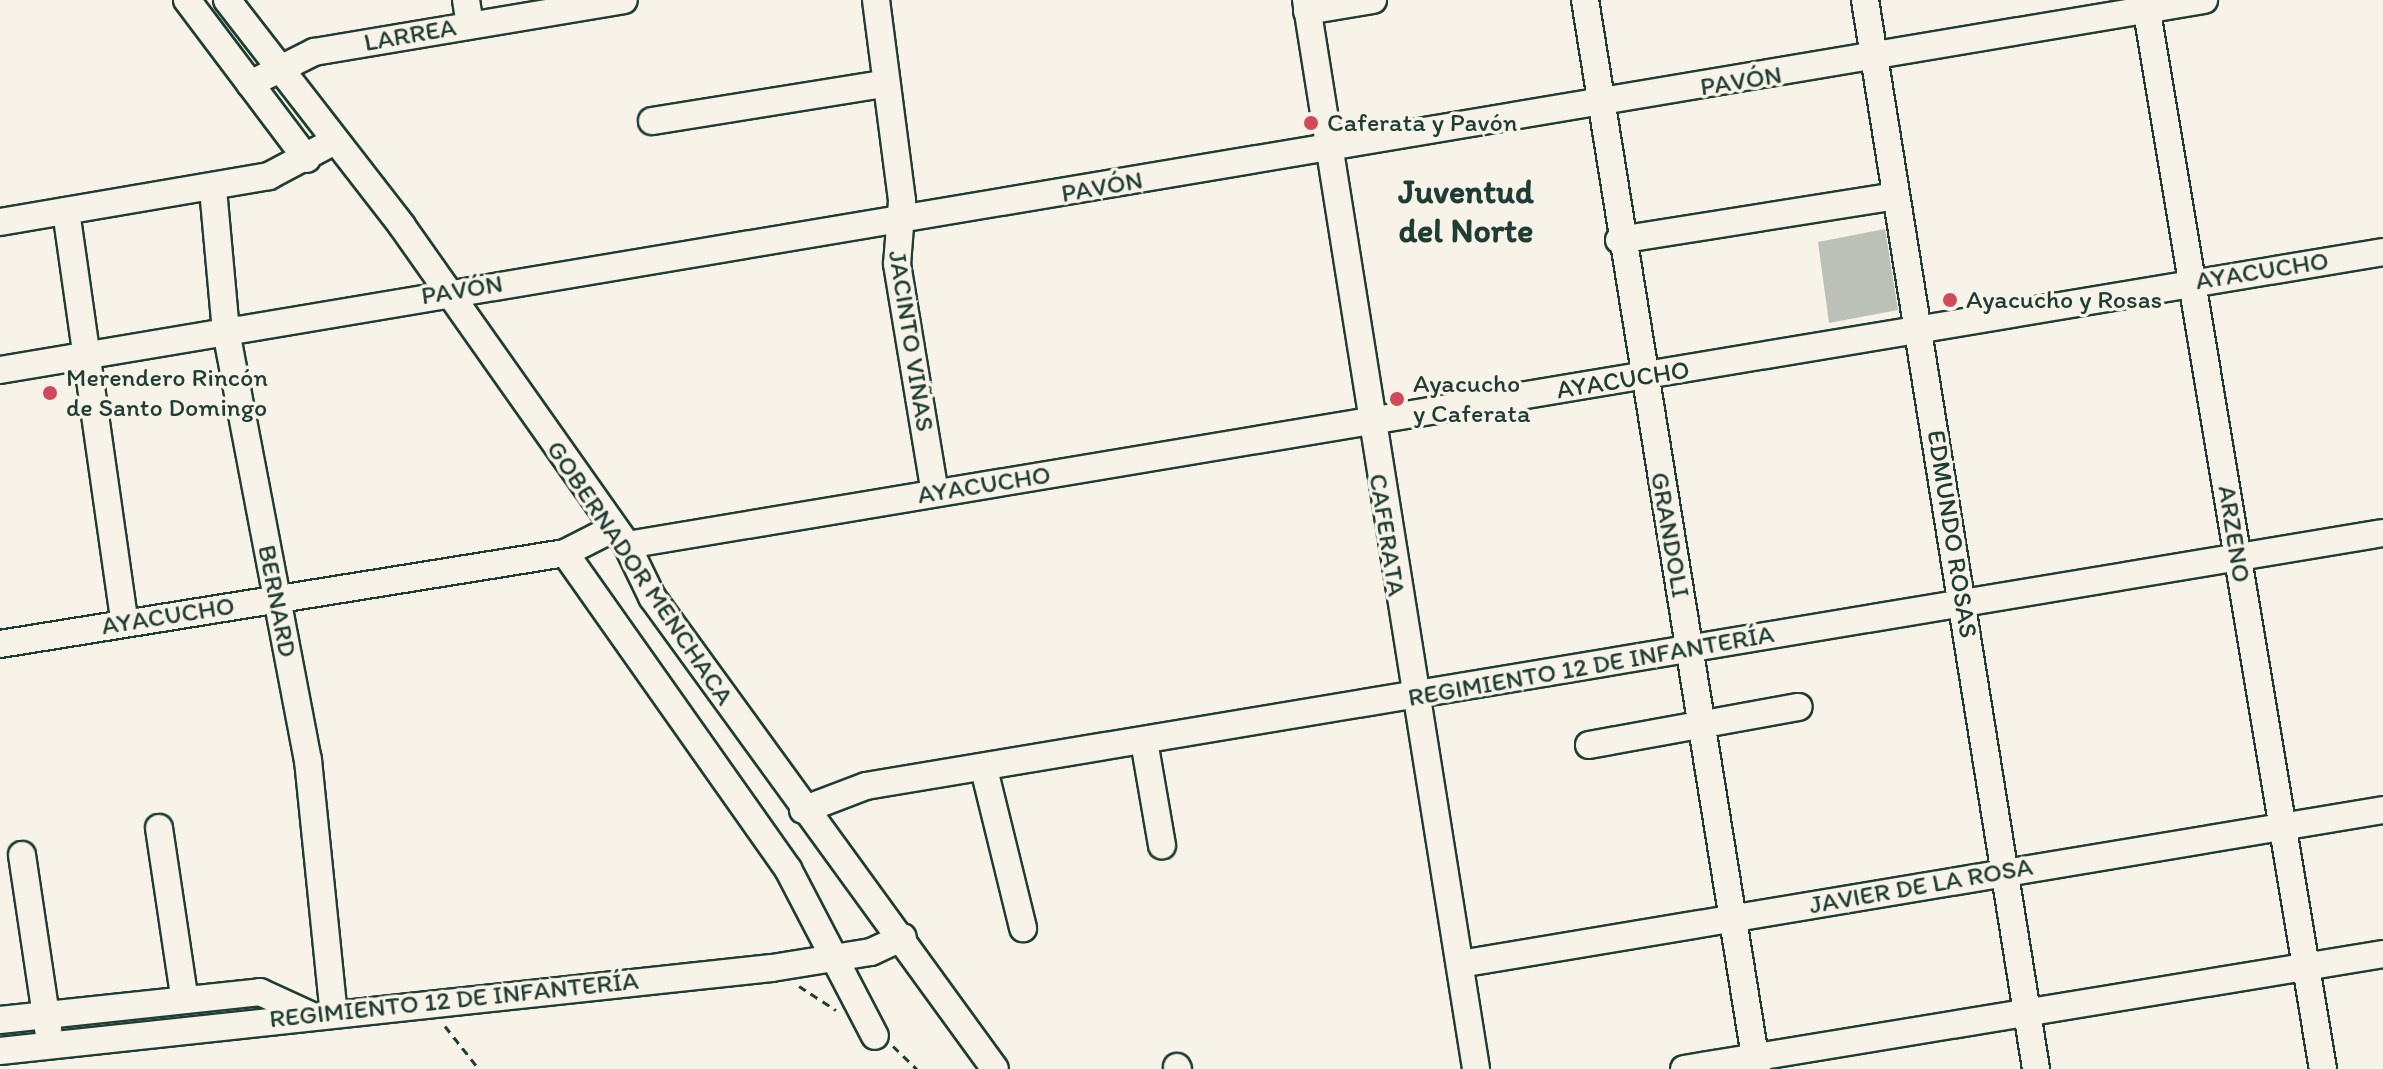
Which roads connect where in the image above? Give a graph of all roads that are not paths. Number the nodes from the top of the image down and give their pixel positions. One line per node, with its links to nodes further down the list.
1 (187, 0): 14 (street)
2 (227, 0): 13 (street, GOBERNADOR MENCHACA)
3 (624, 0): 11 (street, LARREA)
4 (876, 0): 15 (street, JACINTO VIÑAS)
5 (1373, 0): 10 (street)
6 (1585, 0): 16 (street, GRANDOLI)
7 (1865, 0): 12 (street, EDMUNDO ROSAS)
8 (2204, 0): 9 (street, PAVÓN)
9 (2145, 4): 12 (street, PAVÓN); 28 (street, ARZENO)
10 (1307, 5): 19 (street, CAFERATA)
11 (468, 12): 13 (street, LARREA)
12 (1874, 60): 16 (street, PAVÓN); 22 (street, EDMUNDO ROSAS)
13 (275, 66): 14 (street, LARREA); 18 (street, GOBERNADOR MENCHACA)
14 (250, 84): 20 (street)
15 (883, 84): 17 (street); 25 (street, JACINTO VIÑAS)
16 (1600, 104): 19 (street, PAVÓN); 26 (street, GRANDOLI)
17 (652, 121)
18 (333, 142): 20 (street); 29 (street, GOBERNADOR MENCHACA)
19 (1327, 148): 25 (street, PAVÓN); 35 (street, CAFERATA)
20 (307, 159): 21 (street)
21 (213, 189): 23 (street); 31 (street, BERNARD)
22 (1896, 196): 26 (street); 30 (street, EDMUNDO ROSAS)
23 (66, 211): 24 (street); 32 (street)
24 (0, 222)
25 (897, 223): 29 (street, PAVÓN); 36 (street, JACINTO VIÑAS)
26 (1619, 240): 34 (street, GRANDOLI)
27 (2383, 252): 28 (street, AYACUCHO)
28 (2191, 282): 30 (street, AYACUCHO); 40 (street, ARZENO)
29 (445, 290): 31 (street, PAVÓN); 38 (street, GOBERNADOR MENCHACA)
30 (1918, 330): 34 (street, AYACUCHO); 42 (street, EDMUNDO ROSAS)
31 (226, 331): 32 (street, PAVÓN); 41 (street, BERNARD)
32 (84, 355): 33 (street, PAVÓN); 43 (street)
33 (0, 370)
34 (1644, 377): 35 (street, AYACUCHO); 45 (street, GRANDOLI)
35 (1370, 422): 36 (street, AYACUCHO); 46 (street, CAFERATA)
36 (935, 493): 38 (street, AYACUCHO)
37 (2383, 533): 40 (street, REGIMIENTO 12 DE INFANTERÍA)
38 (620, 536): 39 (street, AYACUCHO); 52 (street, GOBERNADOR MENCHACA)
39 (565, 553): 41 (street, AYACUCHO); 63 (street)
40 (2238, 558): 42 (street, REGIMIENTO 12 DE INFANTERÍA); 54 (street, ARZENO)
41 (276, 598): 43 (street, AYACUCHO); 69 (street, BERNARD)
42 (1963, 604): 45 (street, REGIMIENTO 12 DE INFANTERÍA); 58 (street, EDMUNDO ROSAS)
43 (125, 623): 44 (street, AYACUCHO)
44 (0, 644)
45 (1689, 648): 46 (street, REGIMIENTO 12 DE INFANTERÍA); 48 (street, GRANDOLI)
46 (1412, 696): 49 (street, REGIMIENTO 12 DE INFANTERÍA); 64 (street, CAFERATA)
47 (1799, 707): 48 (street)
48 (1700, 720): 50 (street); 59 (street, GRANDOLI)
49 (1144, 741): 51 (street, REGIMIENTO 12 DE INFANTERÍA); 56 (street)
50 (1589, 745)
51 (984, 769): 52 (street, REGIMIENTO 12 DE INFANTERÍA); 60 (street)
52 (803, 810): 61 (street, GOBERNADOR MENCHACA)
53 (2383, 810): 54 (street, JAVIER DE LA ROSA)
54 (2282, 826): 58 (street, JAVIER DE LA ROSA); 65 (street, ARZENO)
55 (159, 828): 66 (street)
56 (1162, 845)
57 (22, 855): 68 (street)
58 (2005, 871): 59 (street, JAVIER DE LA ROSA); 67 (street, EDMUNDO ROSAS)
59 (1731, 919): 64 (street, JAVIER DE LA ROSA); 74 (street, GRANDOLI)
60 (1023, 928)
61 (903, 937): 63 (street, REGIMIENTO 12 DE INFANTERÍA); 75 (street, GOBERNADOR MENCHACA)
62 (2383, 954): 65 (street)
63 (838, 960): 69 (street, REGIMIENTO 12 DE INFANTERÍA); 71 (street)
64 (1460, 964): 76 (street, CAFERATA)
65 (2305, 966): 67 (street); 79 (street, ARZENO)
66 (184, 996): 68 (street); 69 (street)
67 (2028, 1011): 74 (street); 78 (street, EDMUNDO ROSAS)
68 (45, 1014): 70 (street); 72 (street)
69 (323, 1015): 72 (street, REGIMIENTO 12 DE INFANTERÍA)
70 (0, 1020)
71 (875, 1036)
72 (50, 1045): 73 (street, REGIMIENTO 12 DE INFANTERÍA)
73 (0, 1051)
74 (1756, 1063): 77 (street)
75 (995, 1069)
76 (1476, 1069)
77 (1684, 1069)
78 (2036, 1069)
79 (2323, 1069)

